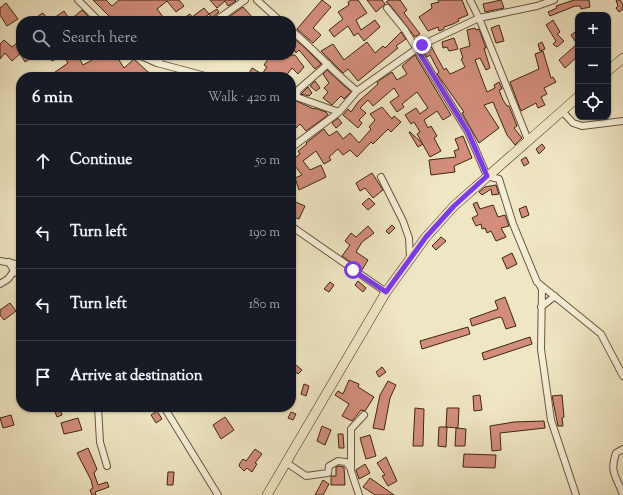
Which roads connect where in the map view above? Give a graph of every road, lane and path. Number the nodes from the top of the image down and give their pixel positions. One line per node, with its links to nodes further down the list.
1 (78, 0): 7 (street)
2 (246, 0): 8 (street)
3 (257, 0): 9 (street)
4 (470, 0): 10 (street)
5 (554, 0): 10 (street)
6 (387, 8): 12 (street)
7 (94, 16)
8 (222, 16)
9 (275, 16)
10 (479, 18): 12 (street); 27 (street)
11 (296, 35): 17 (street)
12 (417, 49): 20 (street); 29 (street)
13 (623, 58): 18 (main road)
14 (151, 60): 16 (street)
15 (160, 60): 16 (street)
16 (158, 63): 19 (street)
17 (328, 64): 20 (street); 21 (street)
18 (611, 68)
19 (191, 72)
20 (357, 91): 25 (street)
21 (296, 92)
22 (296, 97): 25 (street)
23 (575, 100): 24 (main road)
24 (562, 111): 26 (street); 27 (main road)
25 (339, 112): 28 (street)
26 (623, 121)
27 (528, 140): 29 (main road)
28 (296, 144)
29 (487, 176): 32 (main road); 37 (street)
30 (381, 177): 32 (street)
31 (296, 229): 39 (street)
32 (410, 258): 39 (main road)
33 (0, 261): 34 (street)
34 (9, 262): 35 (street); 36 (street)
35 (16, 264)
36 (14, 271): 38 (street)
37 (538, 282): 40 (street); 41 (street)
38 (0, 284)
39 (386, 292): 47 (main road)
40 (555, 296): 41 (street); 42 (street)
41 (541, 307): 53 (street)
42 (623, 376)
43 (98, 412): 48 (street)
44 (167, 412): 50 (street)
45 (364, 415): 49 (street)
46 (623, 449): 54 (street)
47 (287, 463): 49 (street); 51 (main road)
48 (107, 466)
49 (352, 471): 52 (street)
50 (218, 495)
51 (267, 495)
52 (359, 495)
53 (576, 495)
54 (623, 495)

